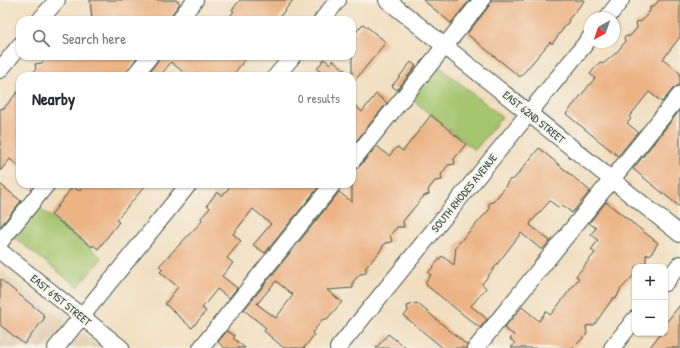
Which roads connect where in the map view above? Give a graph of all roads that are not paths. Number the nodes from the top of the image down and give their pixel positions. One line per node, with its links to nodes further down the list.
1 (57, 0): 8 (street)
2 (195, 0): 9 (street)
3 (338, 0): 10 (street)
4 (387, 0): 12 (street, EAST 62ND STREET)
5 (482, 0): 12 (street)
6 (621, 0): 7 (street)
7 (612, 12)
8 (43, 16)
9 (182, 16)
10 (325, 16)
11 (584, 45): 20 (street, SOUTH RHODES AVENUE)
12 (445, 46): 20 (street, EAST 62ND STREET); 21 (street)
13 (16, 50): 16 (street)
14 (147, 60): 17 (street)
15 (290, 60): 18 (street)
16 (0, 70)
17 (137, 72)
18 (279, 72)
19 (680, 95): 22 (street)
20 (529, 114): 22 (street, EAST 62ND STREET); 36 (street, SOUTH RHODES AVENUE)
21 (356, 156)
22 (611, 179): 26 (street, EAST 62ND STREET); 37 (street)
23 (44, 188): 27 (street)
24 (186, 188): 31 (street)
25 (330, 188): 35 (street)
26 (680, 234)
27 (0, 242)
28 (0, 251): 31 (street, EAST 61ST STREET)
29 (680, 264): 30 (street)
30 (668, 278)
31 (82, 316): 33 (street); 34 (street, EAST 61ST STREET)
32 (632, 323): 38 (street)
33 (56, 348)
34 (121, 348)
35 (201, 348)
36 (338, 348)
37 (476, 348)
38 (612, 348)

